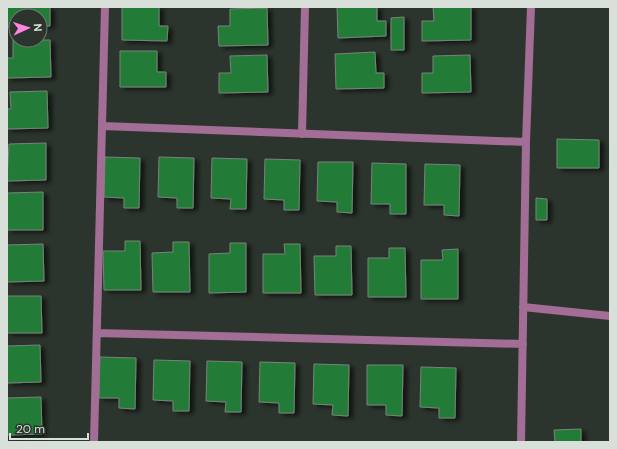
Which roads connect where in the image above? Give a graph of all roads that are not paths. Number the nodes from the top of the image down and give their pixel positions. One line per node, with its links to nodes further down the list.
1 (105, 7): 4 (street)
2 (305, 7): 5 (street)
3 (531, 7): 6 (street)
4 (102, 126): 5 (street); 9 (street)
5 (302, 134): 6 (street)
6 (526, 142): 7 (street)
7 (523, 307): 8 (street); 10 (street)
8 (610, 316)
9 (97, 333): 10 (street); 11 (street)
10 (523, 344): 12 (street)
11 (94, 442)
12 (521, 442)

